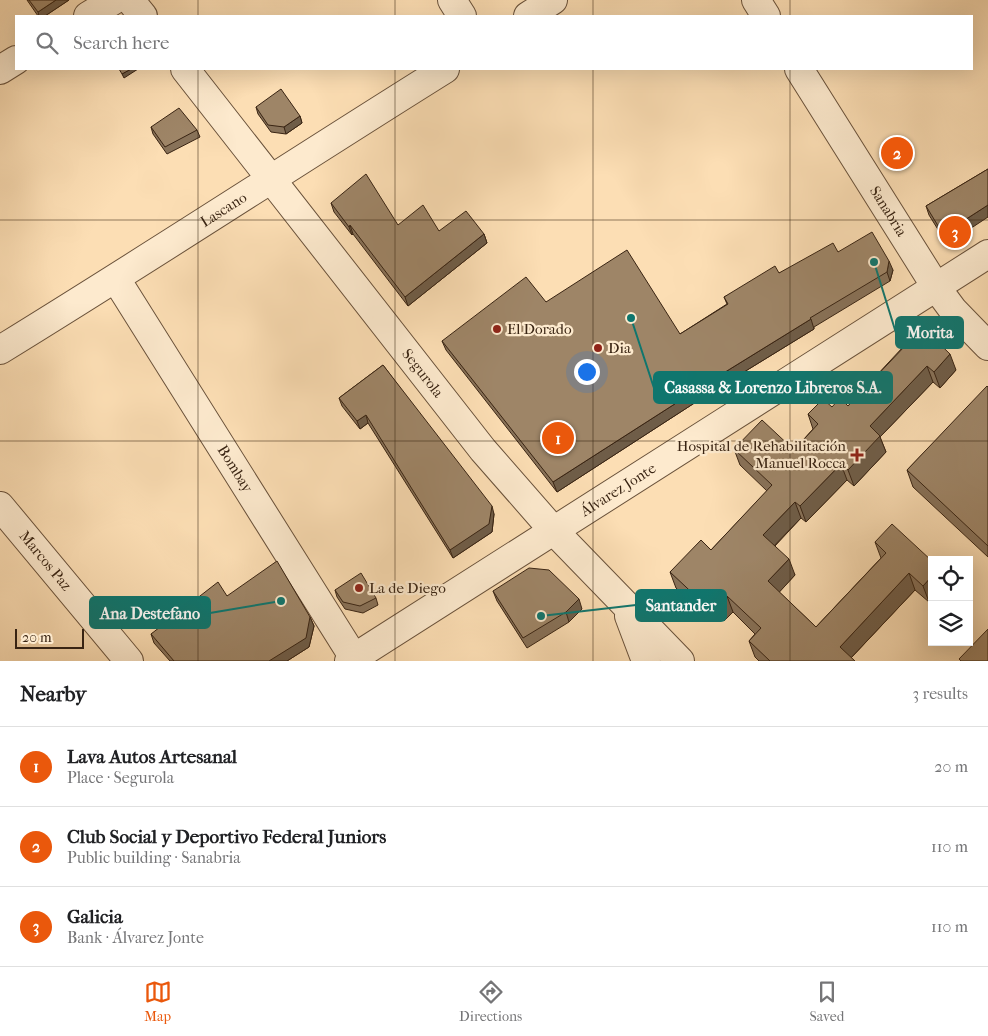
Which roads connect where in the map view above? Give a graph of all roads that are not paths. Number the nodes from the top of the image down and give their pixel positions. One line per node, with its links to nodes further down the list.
1 (114, 0): 6 (street)
2 (130, 0): 7 (street)
3 (452, 0): 8 (street)
4 (553, 0): 9 (street)
5 (756, 0): 10 (street)
6 (90, 15)
7 (142, 15)
8 (461, 15)
9 (530, 15)
10 (765, 15)
11 (15, 61): 12 (street)
12 (0, 70)
13 (186, 70): 16 (street, Segurola)
14 (443, 70): 16 (street, Lascano)
15 (800, 70): 19 (street, Sanabria)
16 (271, 178): 18 (street, Lascano); 23 (street, Segurola)
17 (988, 254): 19 (street, Álvarez Jonte)
18 (116, 279): 21 (street, Lascano); 25 (street, Bombay)
19 (936, 287): 20 (street, Sanabria); 23 (street, Álvarez Jonte)
20 (988, 346)
21 (0, 350)
22 (0, 506): 26 (street, Marcos Paz)
23 (553, 530): 24 (street, Segurola); 25 (street, Álvarez Jonte)
24 (624, 603): 27 (street); 28 (street, Segurola)
25 (352, 660)
26 (129, 661)
27 (646, 661)
28 (680, 661)

